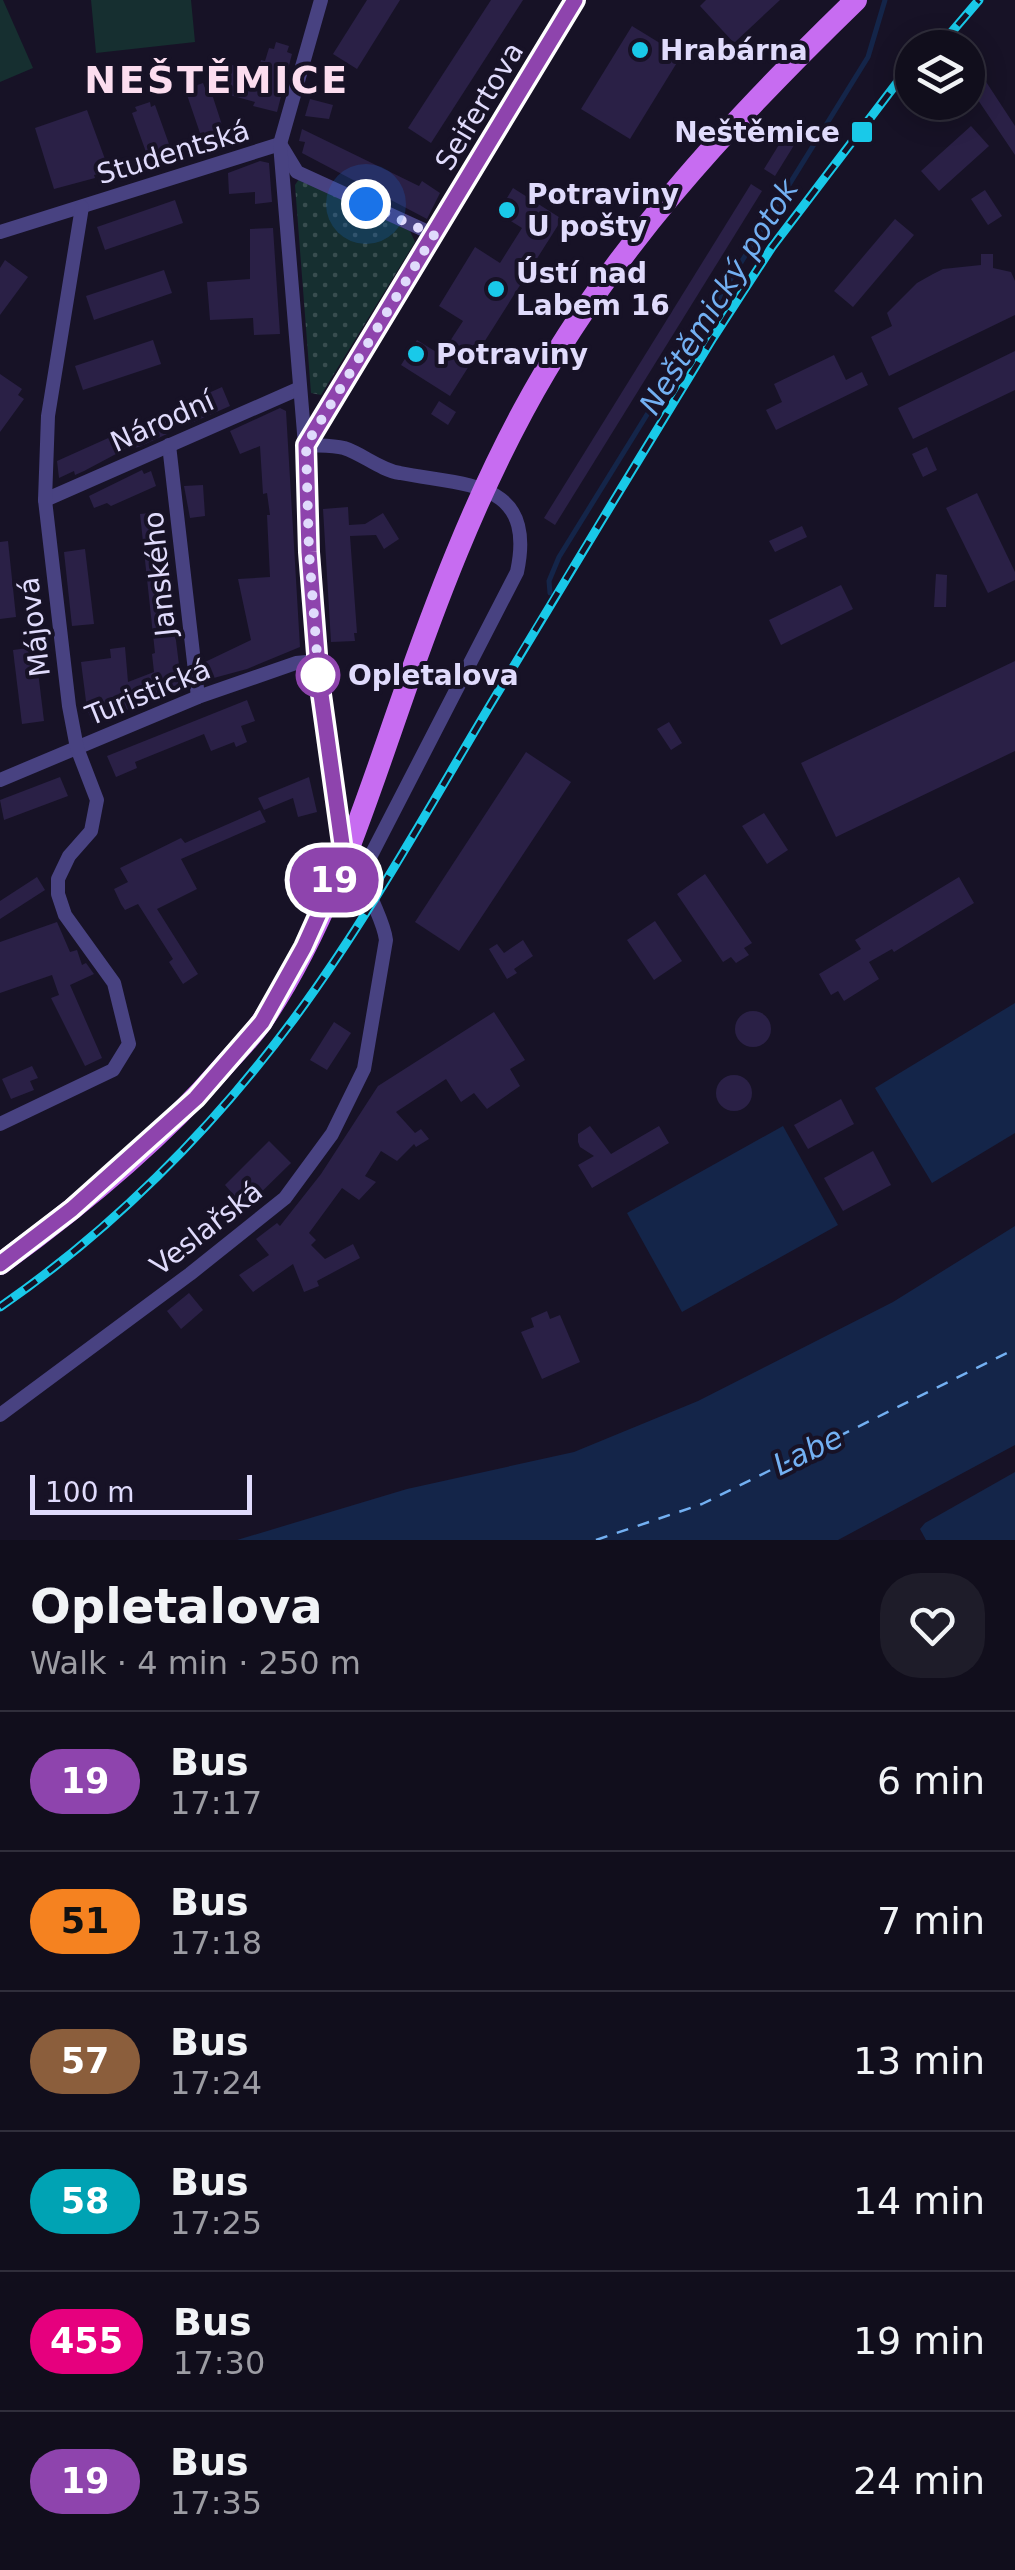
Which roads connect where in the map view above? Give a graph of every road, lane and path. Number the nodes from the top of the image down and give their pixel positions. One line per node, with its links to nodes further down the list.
1 (321, 0): 4 (street)
2 (575, 0): 7 (street, Seifertova)
3 (856, 0): 16 (main road)
4 (280, 144): 5 (street, Studentská); 7 (street); 8 (street)
5 (82, 206): 6 (street, Studentská); 11 (street, Studentská)
6 (0, 232)
7 (434, 235): 10 (street, Seifertova)
8 (298, 389): 9 (street, Národní); 10 (street)
9 (170, 445): 11 (street, Národní); 13 (street, Janského)
10 (306, 445): 12 (street); 19 (street, Veslařská)
11 (45, 500): 14 (street, Májová)
12 (318, 660): 13 (street, Turistická); 16 (street)
13 (198, 697): 14 (street, Turistická)
14 (77, 748): 15 (street, Turistická); 17 (street, Májová)
15 (0, 780)
16 (344, 858): 18 (main road)
17 (0, 1124)
18 (0, 1264)
19 (0, 1414)

